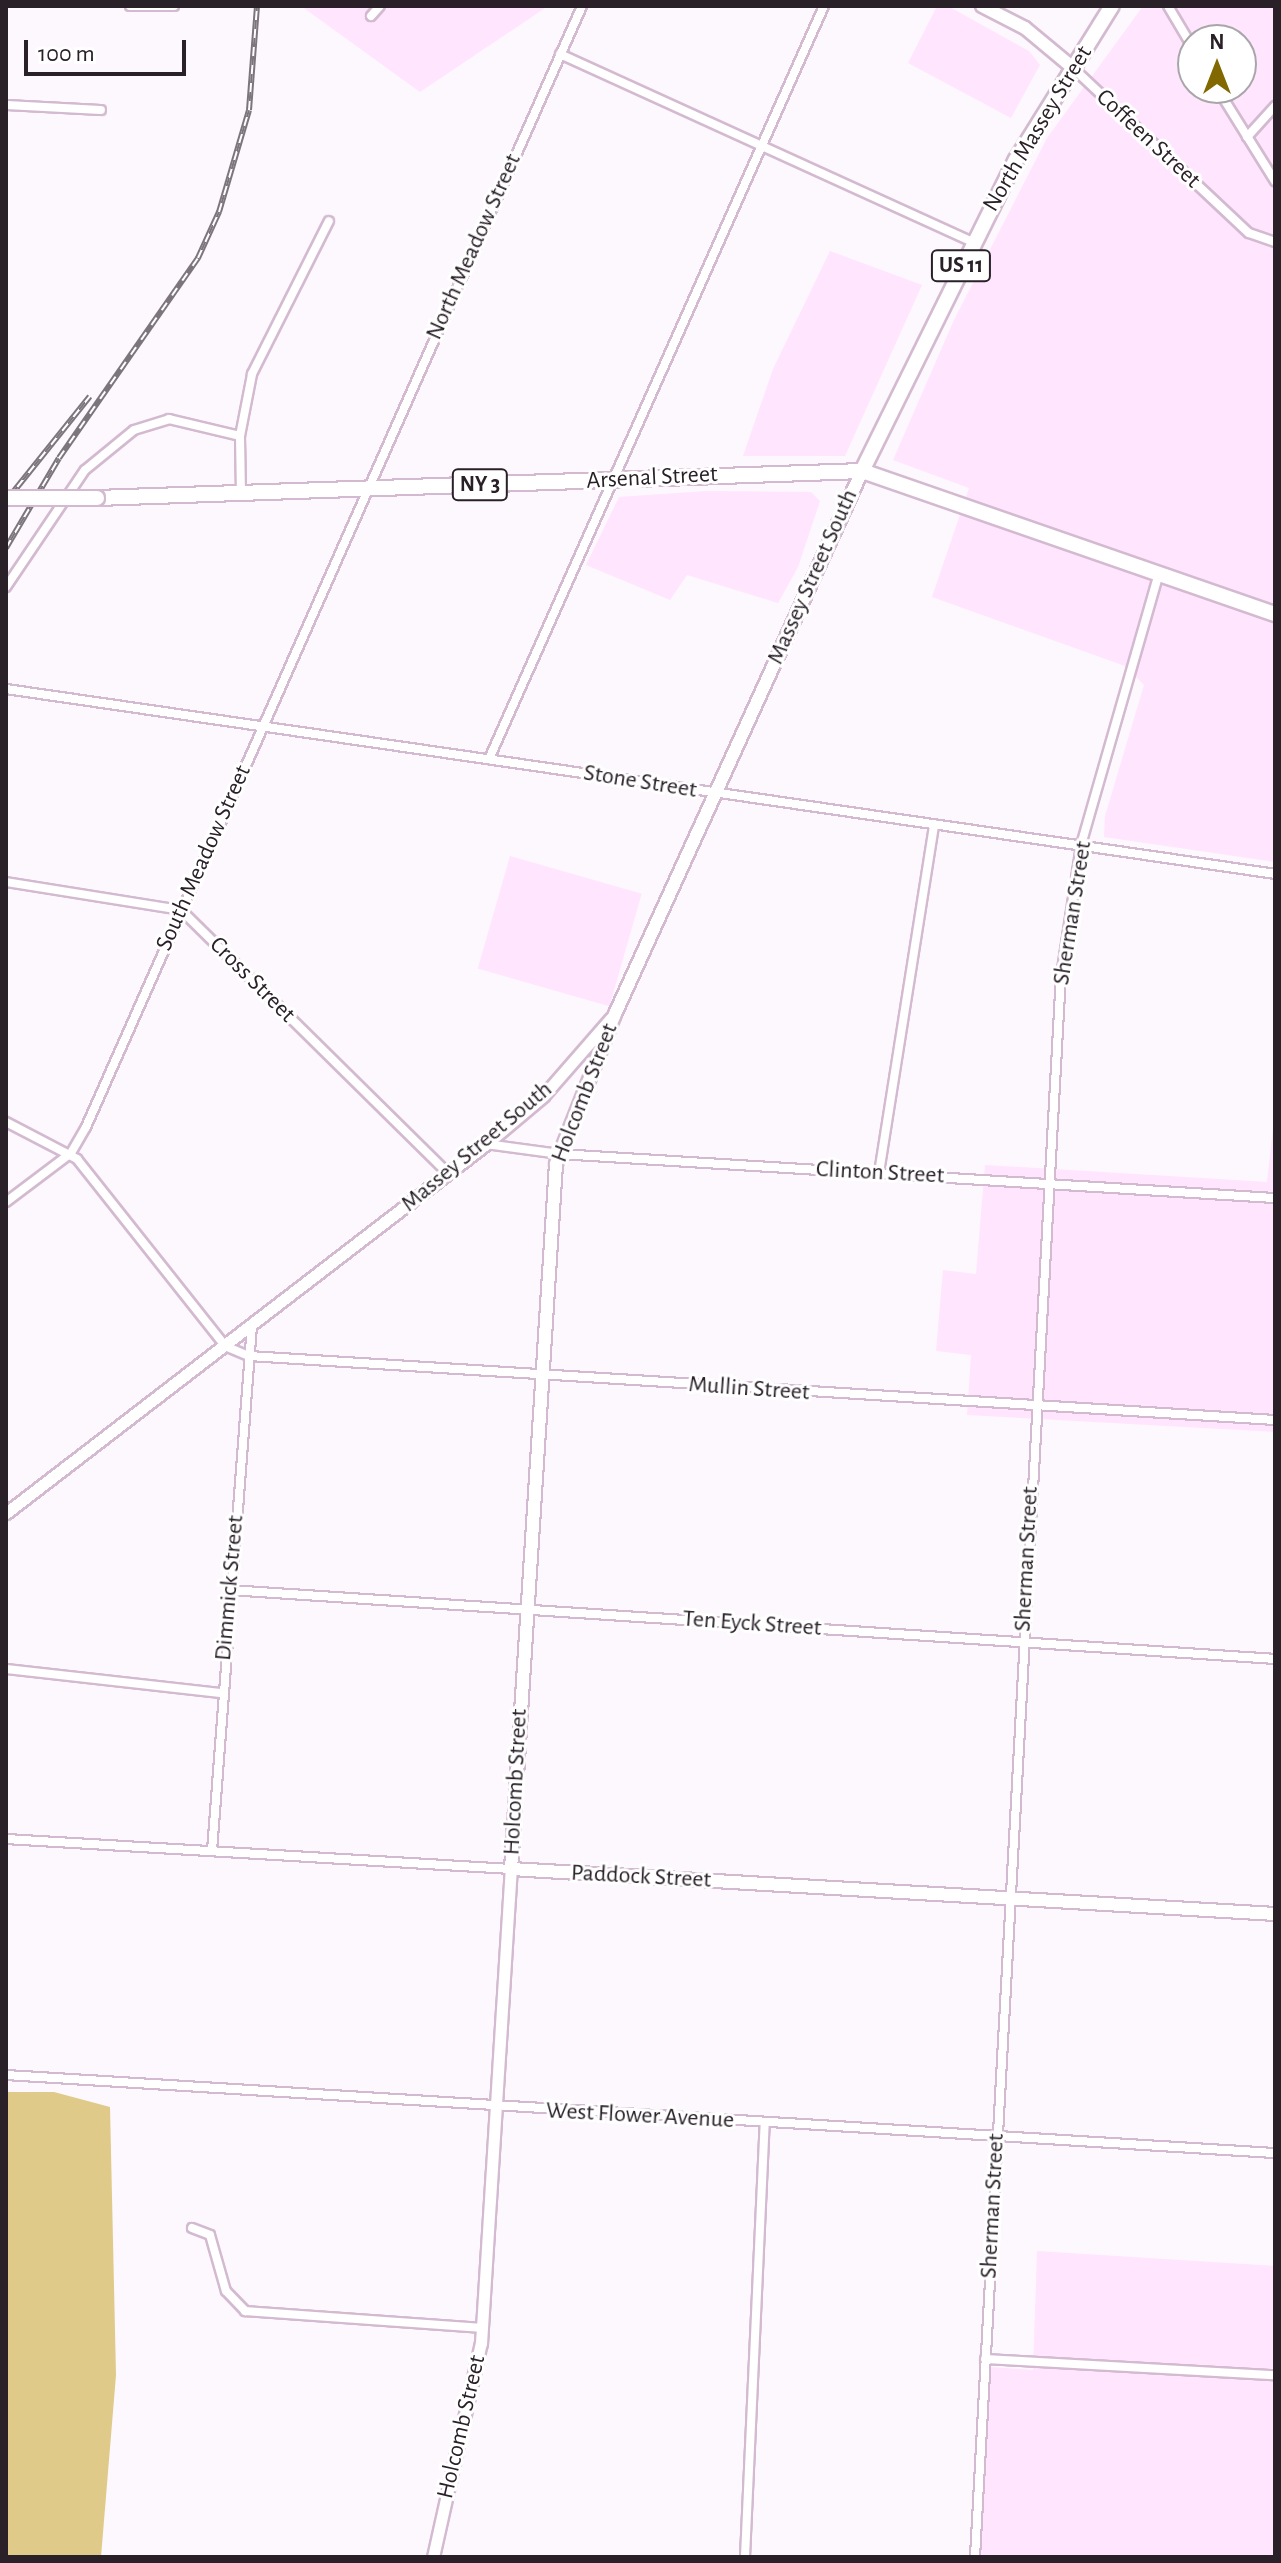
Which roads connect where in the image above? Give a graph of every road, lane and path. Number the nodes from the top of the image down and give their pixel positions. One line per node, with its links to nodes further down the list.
1 (130, 6): 2 (street)
2 (174, 6)
3 (380, 6): 9 (street)
4 (582, 6): 11 (street, North Meadow Street)
5 (824, 6): 18 (street)
6 (982, 6): 12 (main road, Coffeen Street)
7 (1112, 6): 12 (main road, North Massey Street / US 11)
8 (1167, 7): 10 (street)
9 (371, 16)
10 (1178, 24)
11 (560, 54): 18 (street); 26 (street, North Meadow Street)
12 (1073, 68): 21 (main road, North Massey Street / US 11); 22 (street, Coffeen Street)
13 (1227, 104): 17 (street)
14 (6, 105): 16 (street)
15 (1275, 106): 17 (street)
16 (101, 110)
17 (1247, 137): 19 (street)
18 (763, 146): 21 (street); 25 (street)
19 (1275, 181)
20 (329, 221): 23 (street)
21 (973, 242): 24 (main road, North Massey Street / US 11)
22 (1275, 242)
23 (240, 436): 27 (street); 30 (street)
24 (862, 471): 25 (main road, Arsenal Street / NY 3); 29 (main road, Arsenal Street / NY 3); 35 (main road, Massey Street South / US 11)
25 (616, 480): 26 (main road, Arsenal Street / NY 3); 34 (street)
26 (369, 489): 27 (main road, Arsenal Street / NY 3); 33 (street, South Meadow Street)
27 (241, 494): 28 (main road, Arsenal Street / NY 3, bridge)
28 (6, 498)
29 (1159, 573): 31 (main road, Arsenal Street / NY 3); 37 (street, Sherman Street)
30 (6, 587)
31 (1275, 614)
32 (6, 689): 33 (street, Stone Street)
33 (263, 726): 34 (street, Stone Street); 40 (street, South Meadow Street)
34 (489, 759): 35 (street, Stone Street)
35 (716, 793): 36 (street, Stone Street); 41 (main road, Massey Street South / US 11)
36 (934, 824): 37 (street, Stone Street); 46 (street)
37 (1081, 845): 38 (street, Stone Street); 48 (street, Sherman Street)
38 (1275, 874)
39 (6, 882): 40 (street)
40 (181, 910): 44 (street, South Meadow Street); 47 (street, Cross Street)
41 (615, 1014): 43 (street, Massey Street South); 45 (main road, Holcomb Street / US 11)
42 (6, 1122): 44 (street)
43 (486, 1144): 45 (street, Clinton Street); 47 (street, Massey Street South)
44 (71, 1153): 50 (street, South Meadow Street); 52 (street)
45 (559, 1154): 46 (street, Clinton Street); 54 (main road, Holcomb Street / US 11)
46 (879, 1173): 48 (street, Clinton Street)
47 (449, 1174): 51 (street, Massey Street South)
48 (1049, 1183): 49 (street, Clinton Street); 55 (street, Sherman Street)
49 (1275, 1198)
50 (6, 1202)
51 (252, 1325): 52 (street, Massey Street South); 53 (street, Dimmick Street)
52 (225, 1346): 53 (street, Mullin Street); 57 (street, Massey Street South)
53 (249, 1356): 54 (street, Mullin Street); 58 (street, Dimmick Street)
54 (540, 1377): 55 (street, Mullin Street); 59 (main road, Holcomb Street / US 11)
55 (1035, 1408): 56 (street, Mullin Street); 60 (street, Sherman Street)
56 (1275, 1420)
57 (6, 1513)
58 (229, 1590): 59 (street, Ten Eyck Street); 63 (street, Dimmick Street)
59 (526, 1610): 60 (street, Ten Eyck Street); 66 (main road, Holcomb Street / US 11)
60 (1023, 1641): 61 (street, Ten Eyck Street); 67 (street, Sherman Street)
61 (1275, 1659)
62 (6, 1669): 63 (street)
63 (221, 1693): 65 (street, Dimmick Street)
64 (6, 1839): 65 (street, Paddock Street)
65 (212, 1851): 66 (street, Paddock Street)
66 (511, 1869): 67 (main road, Paddock Street); 70 (street, Holcomb Street)
67 (1009, 1899): 68 (main road, Paddock Street); 72 (street, Sherman Street)
68 (1275, 1914)
69 (6, 2075): 70 (street, West Flower Avenue)
70 (497, 2107): 71 (street, West Flower Avenue); 75 (street, Holcomb Street)
71 (765, 2123): 72 (street, West Flower Avenue); 79 (street)
72 (997, 2139): 73 (street, West Flower Avenue); 76 (street, Sherman Street)
73 (1275, 2153)
74 (192, 2228): 75 (street)
75 (482, 2328): 78 (street, Holcomb Street)
76 (985, 2359): 77 (street); 80 (street, Sherman Street)
77 (1275, 2375)
78 (433, 2557)
79 (745, 2557)
80 (975, 2557)

